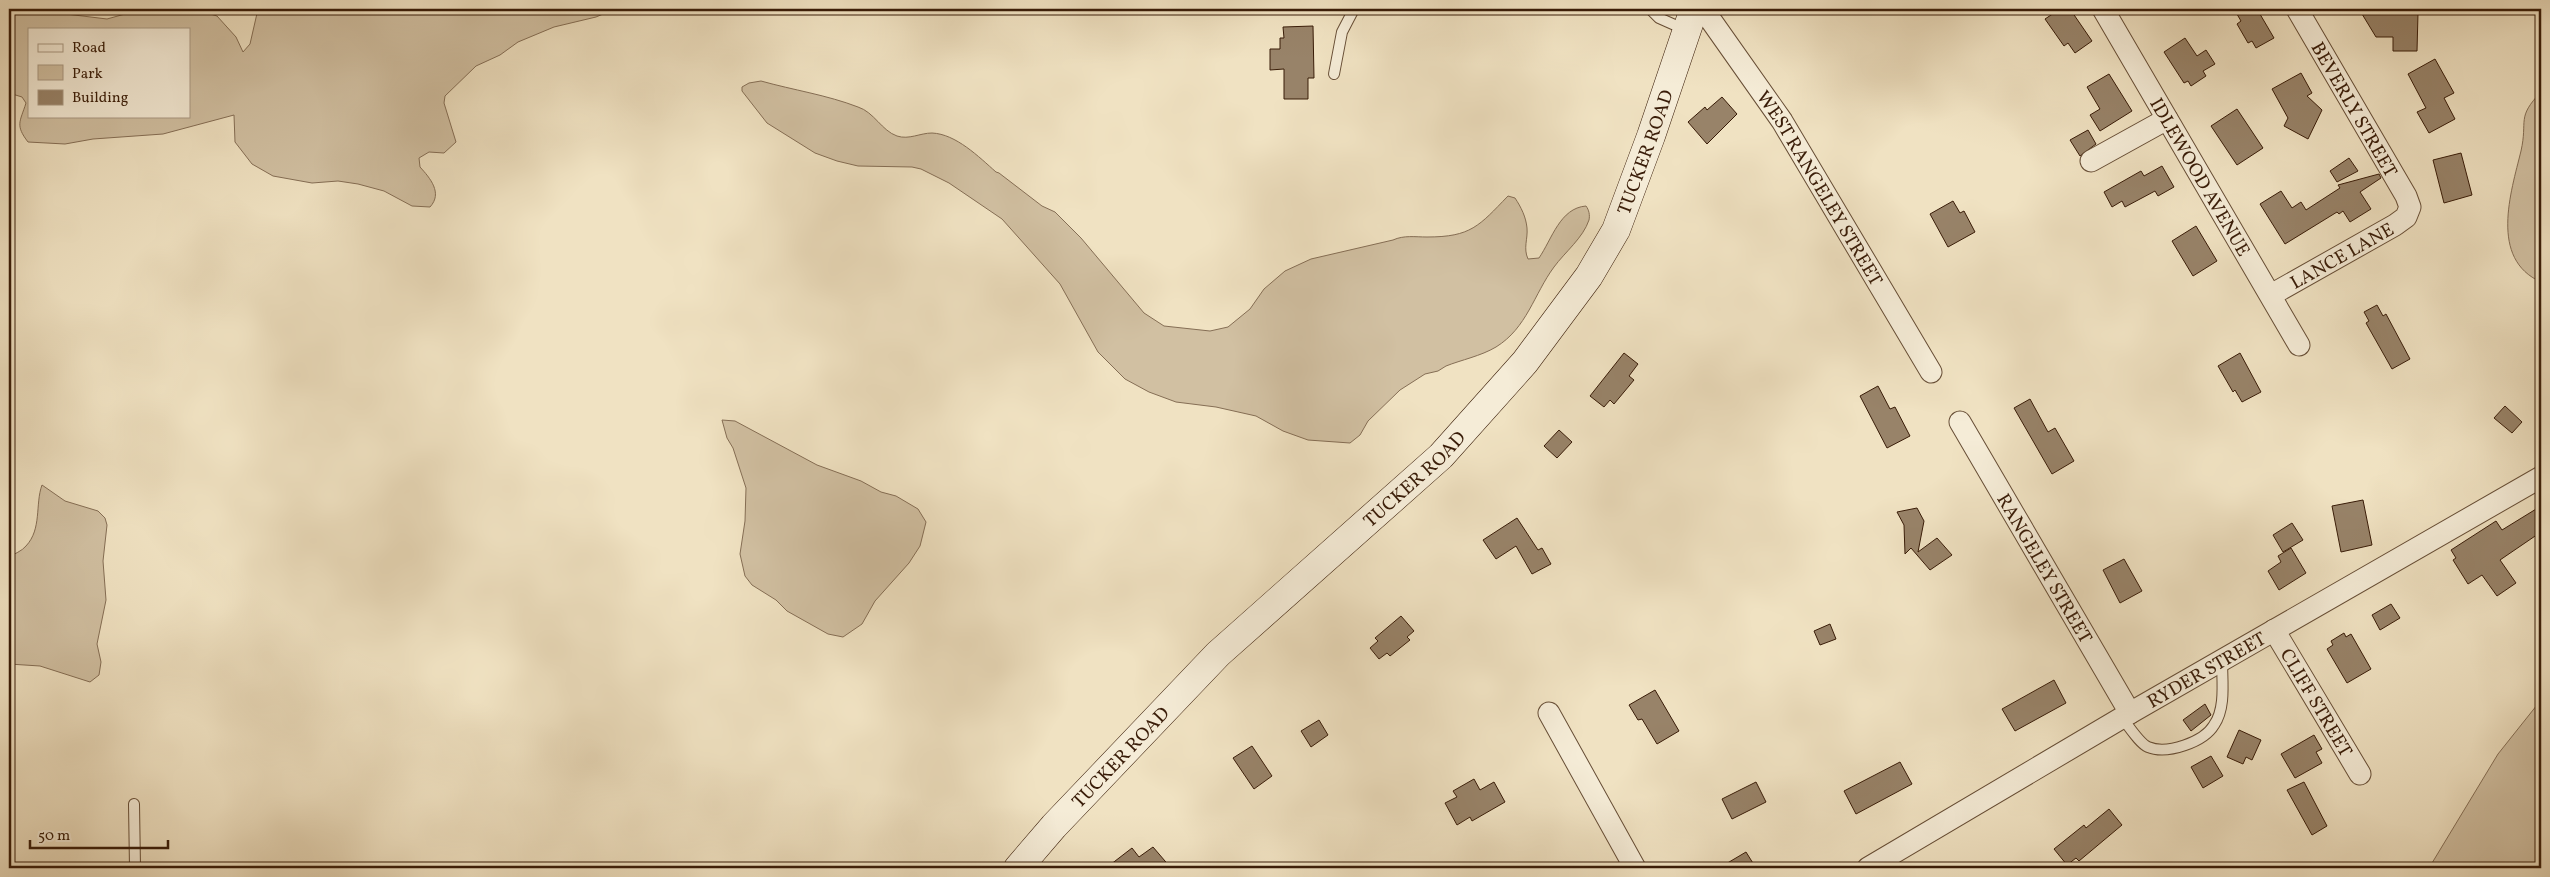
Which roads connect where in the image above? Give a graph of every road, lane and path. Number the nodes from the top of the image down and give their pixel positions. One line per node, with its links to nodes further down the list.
1 (1354, 9): 7 (lane)
2 (1650, 9): 6 (lane)
3 (1703, 9): 13 (street, WEST RANGELEY STREET)
4 (2103, 9): 8 (street, IDLEWOOD AVENUE)
5 (2297, 9): 10 (street, BEVERLY STREET)
6 (1691, 20): 24 (main road, TUCKER ROAD)
7 (1334, 74)
8 (2167, 119): 9 (street); 11 (street, IDLEWOOD AVENUE)
9 (2091, 161)
10 (2409, 210): 11 (street, LANCE LANE)
11 (2271, 295): 12 (street, IDLEWOOD AVENUE)
12 (2299, 344)
13 (1931, 372)
14 (1960, 422): 19 (street, RANGELEY STREET)
15 (2541, 477): 16 (street, RYDER STREET)
16 (2274, 630): 17 (street, RYDER STREET); 20 (street, CLIFF STREET)
17 (2222, 660): 19 (street, RYDER STREET); 19 (lane)
18 (1549, 713): 25 (street)
19 (2126, 716): 22 (street, RYDER STREET)
20 (2360, 774)
21 (134, 804): 23 (lane)
22 (1871, 866)
23 (135, 868)
24 (1018, 868)
25 (1635, 868)

